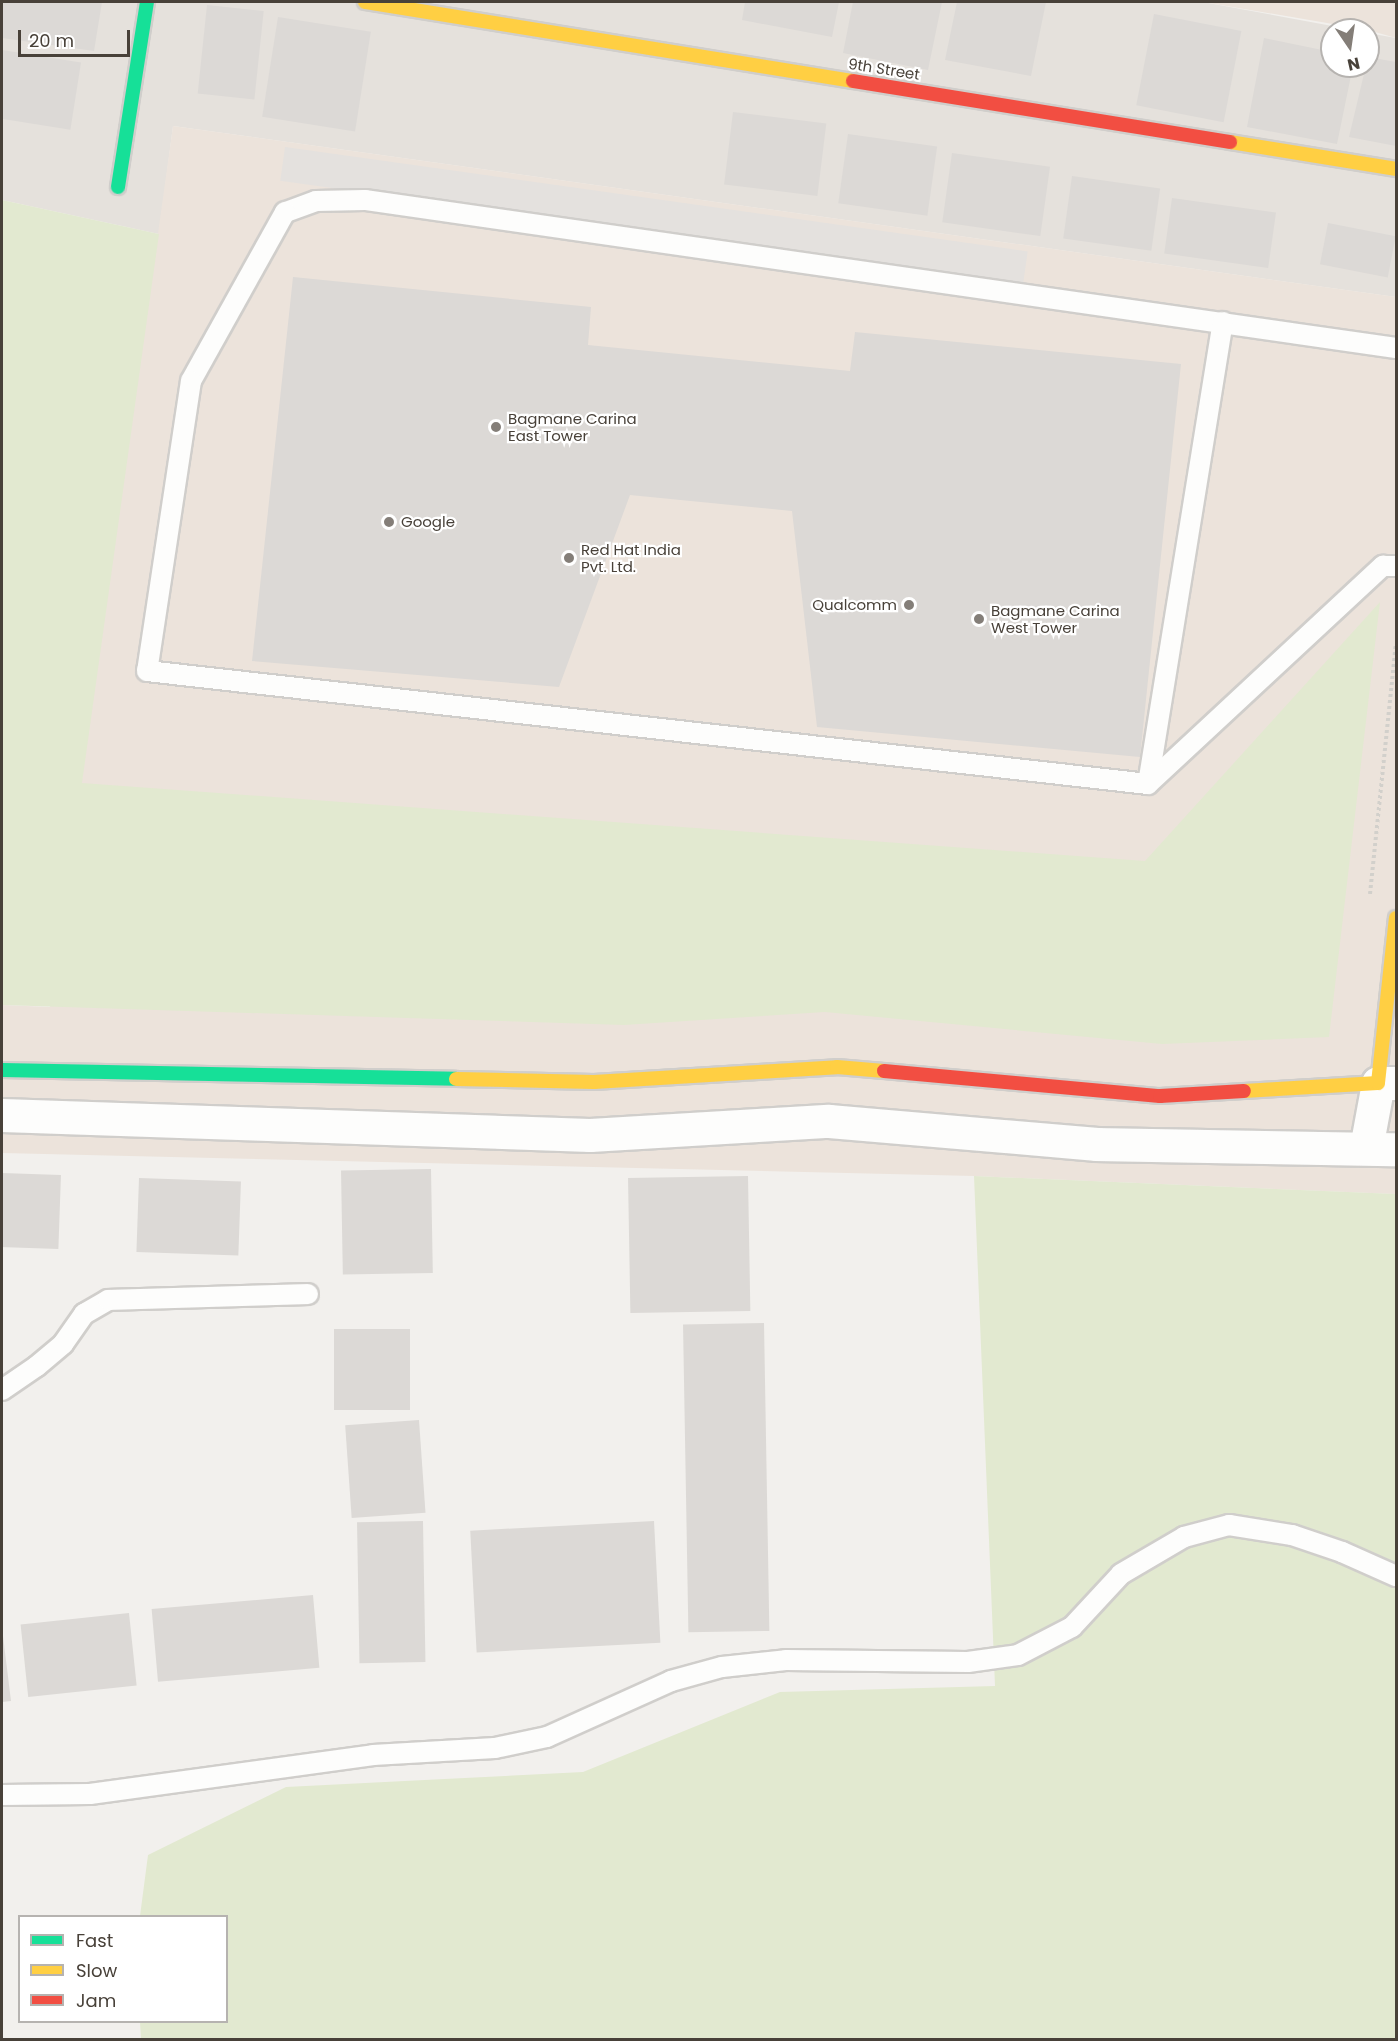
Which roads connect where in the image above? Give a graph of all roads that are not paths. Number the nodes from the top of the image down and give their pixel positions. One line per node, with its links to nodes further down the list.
1 (147, 2): 4 (street)
2 (365, 2): 3 (street, 9th Street)
3 (1396, 169)
4 (118, 187)
5 (1223, 322): 6 (lane); 8 (lane); 8 (lane)
6 (1396, 348)
7 (1396, 566): 8 (lane)
8 (1148, 784)
9 (1396, 918): 11 (street)
10 (2, 1070): 11 (street)
11 (1387, 1083): 13 (street)
12 (2, 1115): 13 (street)
13 (1381, 1149)
14 (308, 1294): 15 (lane)
15 (2, 1390)
16 (1396, 1576): 17 (lane)
17 (2, 1796)

